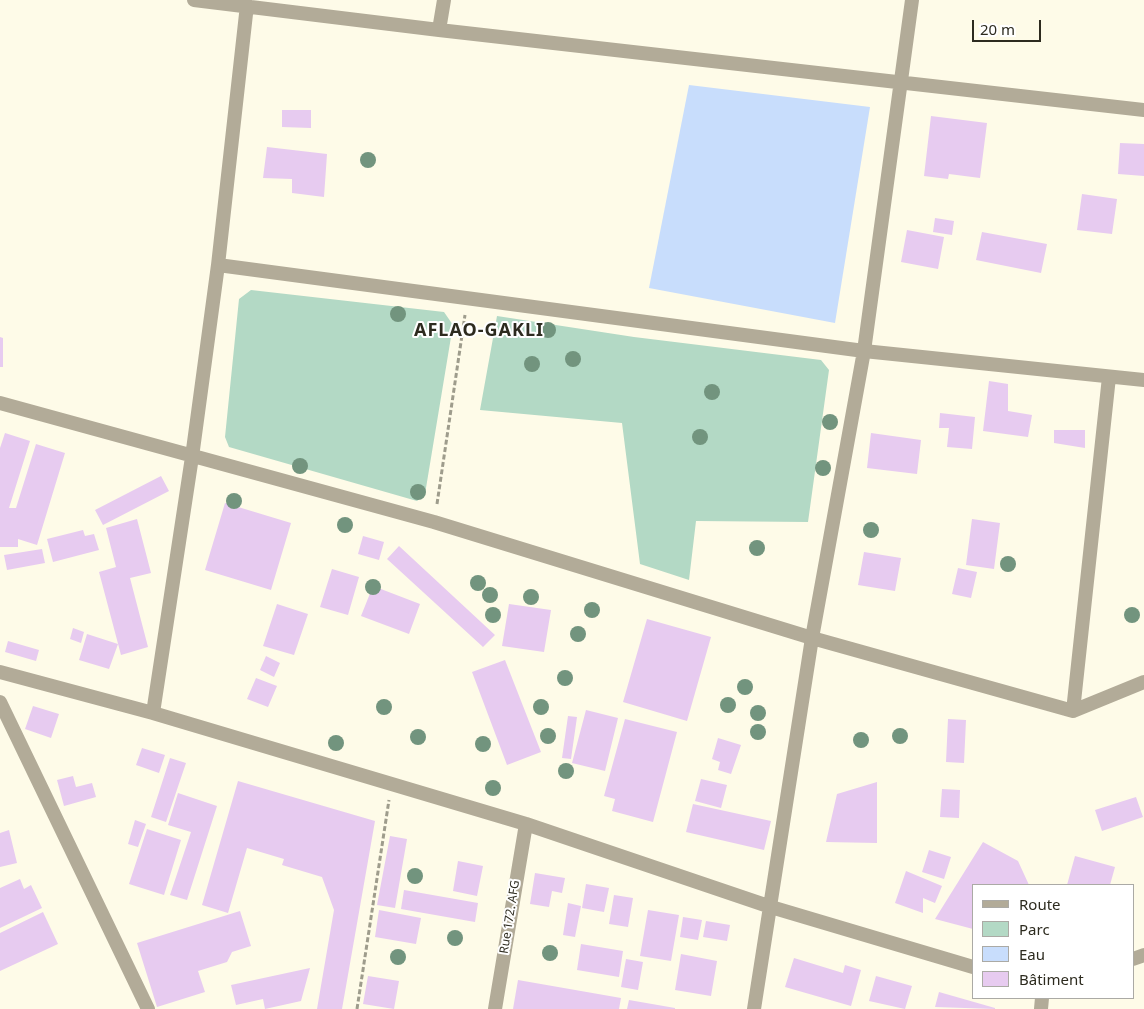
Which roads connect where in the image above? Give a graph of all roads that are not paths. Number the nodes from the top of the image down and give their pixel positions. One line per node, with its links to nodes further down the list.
1 (194, 0): 4 (street)
2 (444, 0): 5 (street)
3 (912, 0): 6 (street)
4 (247, 5): 5 (street); 8 (street)
5 (439, 30): 6 (street)
6 (901, 81): 7 (street); 9 (street)
7 (1144, 110)
8 (218, 265): 9 (street); 13 (street)
9 (864, 351): 10 (street); 14 (street)
10 (1109, 377): 11 (street); 18 (street)
11 (1144, 380)
12 (0, 403): 13 (street)
13 (192, 457): 14 (street); 19 (street)
14 (812, 638): 18 (street); 21 (street)
15 (0, 672): 19 (street)
16 (1144, 682): 18 (street)
17 (0, 702): 23 (street)
18 (1072, 711)
19 (153, 713): 20 (street)
20 (526, 824): 21 (street); 24 (street, Rue 172. AFG)
21 (771, 907): 22 (street); 25 (street)
22 (972, 968)
23 (148, 1009)
24 (495, 1009)
25 (754, 1009)

